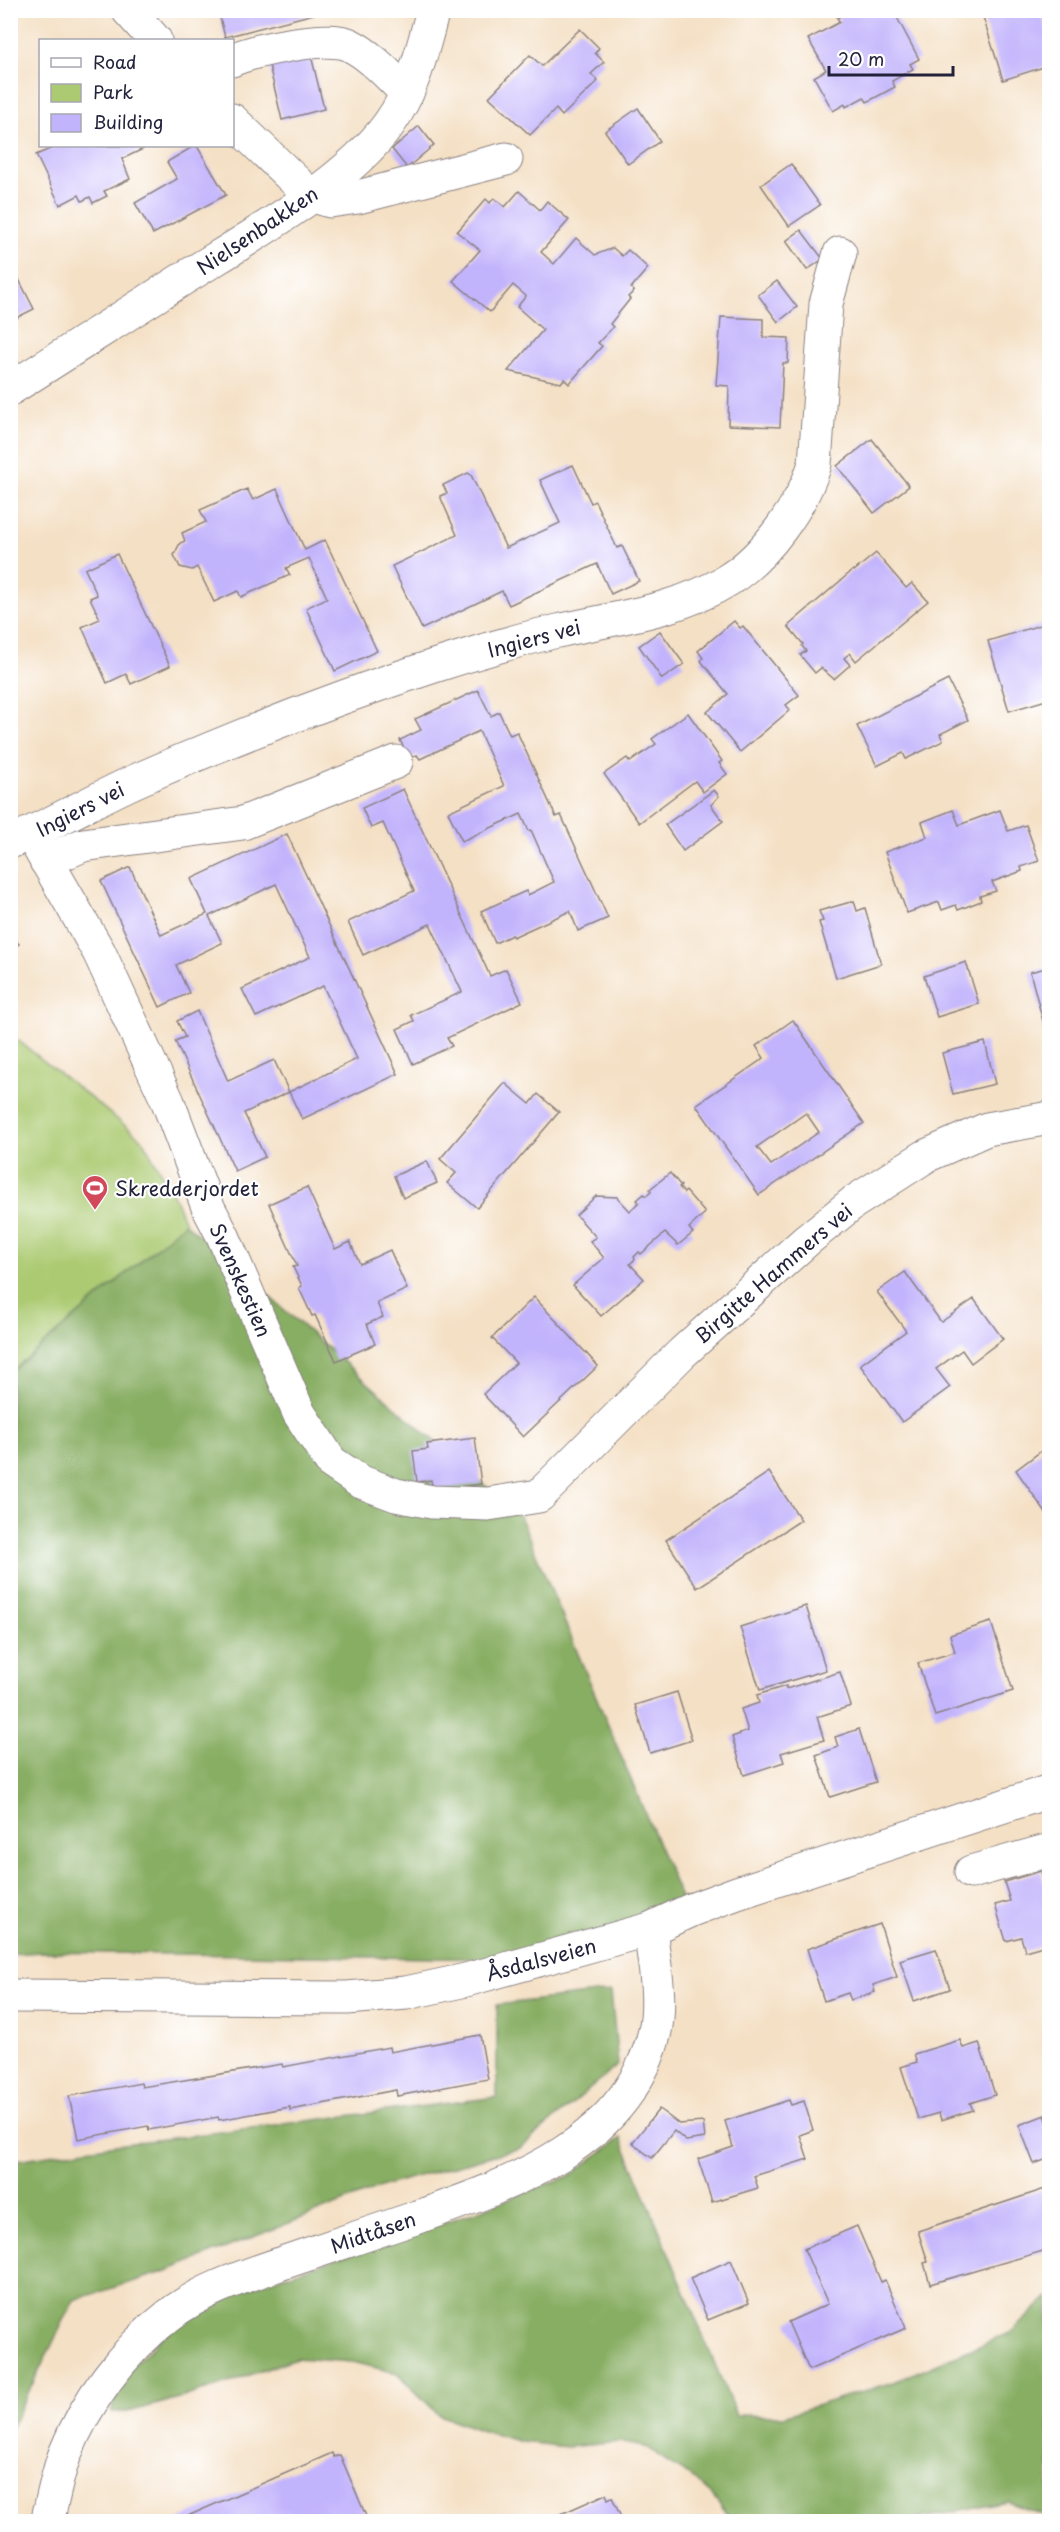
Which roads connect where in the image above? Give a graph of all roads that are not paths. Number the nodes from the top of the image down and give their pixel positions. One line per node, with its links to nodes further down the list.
1 (128, 10): 3 (street)
2 (433, 10): 5 (street, Nielsenbakken)
3 (154, 39)
4 (234, 59): 5 (street)
5 (407, 93): 8 (street, Nielsenbakken)
6 (234, 122): 8 (street)
7 (506, 159): 8 (street)
8 (310, 195): 10 (street, Nielsenbakken)
9 (840, 253): 12 (street, Ingiers vei)
10 (10, 389)
11 (396, 762): 12 (street)
12 (29, 846): 14 (street, Svenskestien)
13 (1050, 1118): 14 (street, Birgitte Hammers vei)
14 (539, 1496)
15 (1050, 1791): 18 (street, Åsdalsveien)
16 (1050, 1850): 17 (street)
17 (972, 1872)
18 (650, 1929): 19 (street, Åsdalsveien); 20 (street, Midtåsen)
19 (10, 1996)
20 (47, 2522)

